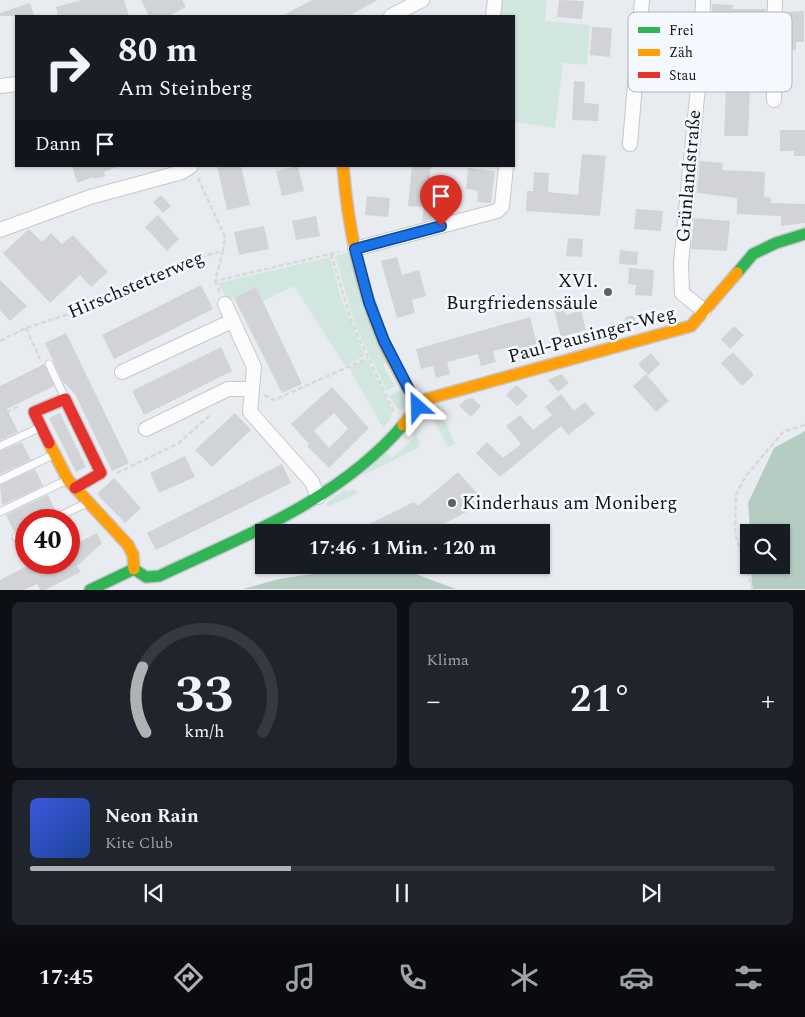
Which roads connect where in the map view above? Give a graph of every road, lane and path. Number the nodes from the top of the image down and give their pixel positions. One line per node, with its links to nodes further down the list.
1 (422, 0): 3 (street)
2 (495, 0): 4 (street)
3 (393, 15)
4 (493, 15)
5 (15, 84): 6 (street)
6 (0, 86)
7 (634, 92): 11 (street)
8 (698, 92): 21 (street, Grünlandstraße)
9 (774, 92): 10 (street)
10 (774, 100)
11 (630, 144)
12 (343, 167): 17 (street)
13 (506, 167): 17 (street)
14 (194, 171): 15 (street); 18 (path)
15 (0, 230)
16 (805, 234): 21 (street, Paul-Pausinger-Weg)
17 (355, 249): 19 (path, Hirschstetterweg); 31 (street)
18 (223, 251): 19 (path, Hirschstetterweg); 23 (path, Hirschstetterweg)
19 (331, 254): 26 (path)
20 (224, 304): 22 (street)
21 (704, 311): 31 (street, Paul-Pausinger-Weg)
22 (232, 320): 28 (street); 29 (street)
23 (26, 328): 24 (path, Hirschstetterweg); 25 (path)
24 (0, 341)
25 (35, 348)
26 (368, 358): 29 (path); 33 (path)
27 (49, 364): 30 (lane)
28 (122, 372)
29 (252, 389): 36 (street); 42 (street)
30 (65, 399): 35 (street); 39 (street)
31 (418, 407): 42 (street)
32 (212, 413): 39 (path)
33 (396, 417)
34 (805, 425): 48 (path)
35 (42, 426): 37 (lane); 38 (street)
36 (146, 429)
37 (0, 446)
38 (55, 454): 40 (lane); 41 (street)
39 (100, 472): 41 (street)
40 (0, 480)
41 (71, 484): 43 (street); 45 (lane)
42 (318, 497): 46 (street)
43 (90, 502): 44 (lane); 46 (street)
44 (75, 509)
45 (0, 512)
46 (134, 569): 47 (street)
47 (90, 590)
48 (753, 590)

